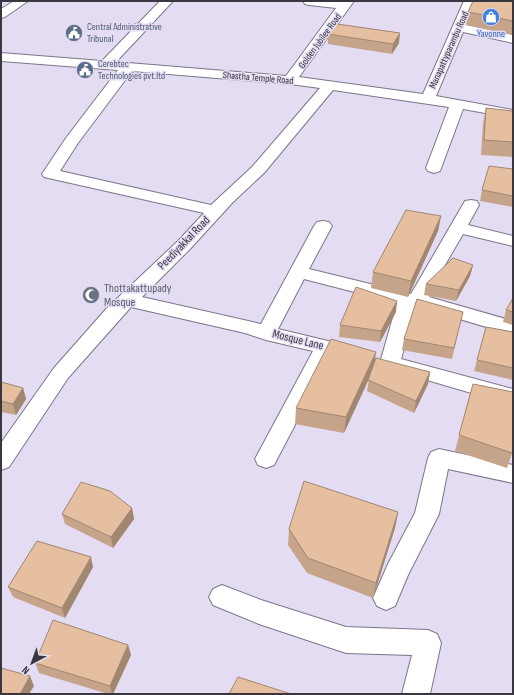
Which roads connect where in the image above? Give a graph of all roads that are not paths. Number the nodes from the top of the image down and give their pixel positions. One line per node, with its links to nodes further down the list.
1 (22, 1): 6 (street)
2 (167, 1): 10 (street)
3 (309, 1): 5 (street)
4 (470, 1): 7 (street, Manapattyparambu Road)
5 (346, 4): 12 (street, Golden Jubilee Road)
6 (1, 14)
7 (459, 27): 8 (street); 14 (street, Manapattyparambu Road)
8 (513, 38)
9 (1, 57): 10 (street, Shastha Temple Road)
10 (106, 65): 11 (street, Shastha Temple Road)
11 (128, 67): 12 (street, Shastha Temple Road); 19 (street)
12 (290, 80): 13 (street, Shastha Temple Road)
13 (329, 86): 14 (street, Shastha Temple Road); 19 (street, Peediyakkal Road)
14 (428, 99): 15 (street, Shastha Temple Road)
15 (457, 105): 16 (street, Shastha Temple Road); 17 (street)
16 (513, 114)
17 (434, 168)
18 (471, 205): 21 (street)
19 (215, 211): 24 (street, Peediyakkal Road)
20 (323, 226): 23 (street)
21 (458, 228): 22 (street); 25 (street)
22 (513, 241)
23 (299, 272): 26 (street); 28 (street)
24 (128, 300): 26 (street, Mosque Lane); 31 (street, Peediyakkal Road)
25 (513, 328)
26 (266, 333): 27 (street, Mosque Lane)
27 (325, 347): 28 (street, Mosque Lane); 30 (street)
28 (378, 360): 29 (street, Mosque Lane)
29 (513, 397)
30 (266, 459)
31 (1, 461)
32 (513, 474): 34 (street)
33 (222, 597): 35 (street)
34 (386, 598)
35 (416, 694)

